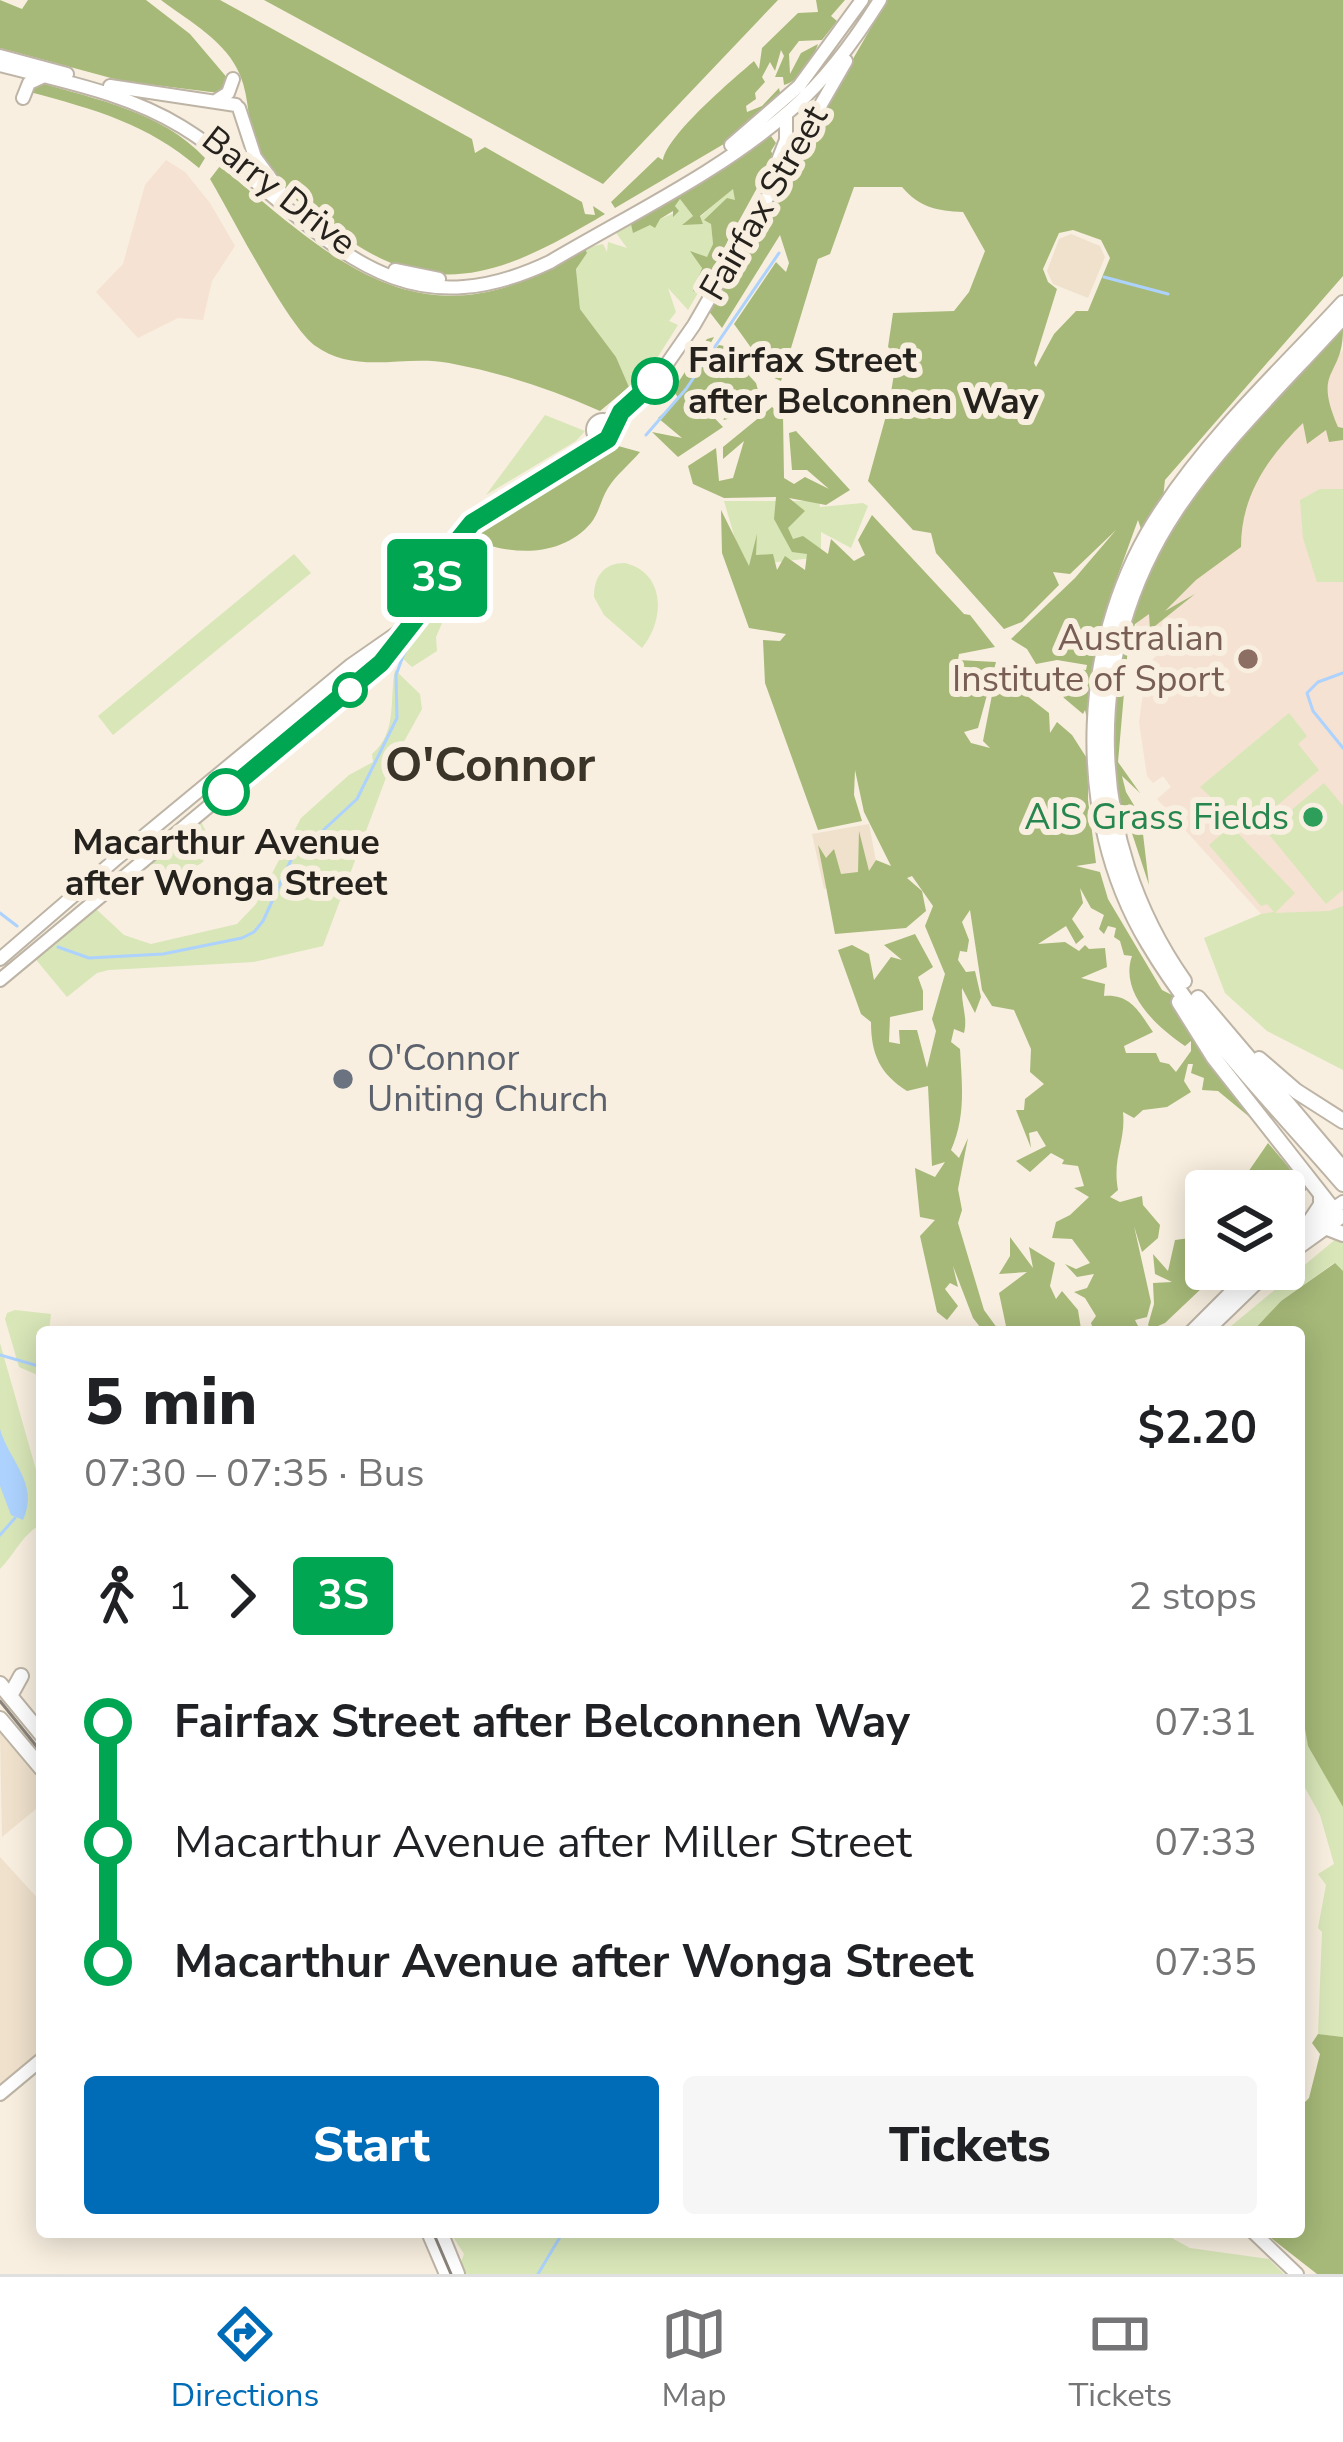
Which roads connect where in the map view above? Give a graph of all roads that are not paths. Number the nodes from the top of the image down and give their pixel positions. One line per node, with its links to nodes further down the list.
1 (863, 0): 10 (main road); 11 (main road, Barry Drive)
2 (880, 0): 3 (main road)
3 (862, 28): 10 (main road); 13 (main road, Fairfax Street)
4 (0, 60): 5 (main road, Barry Drive); 8 (main road, Barry Drive)
5 (19, 70): 6 (main road, Barry Drive); 6 (main road)
6 (43, 76): 12 (main road, Barry Drive)
7 (233, 79): 9 (main road)
8 (110, 86): 9 (main road); 12 (main road, Barry Drive)
9 (216, 100): 15 (main road)
10 (785, 115): 11 (main road, Barry Drive); 13 (main road)
11 (756, 132): 13 (main road); 14 (main road, Barry Drive); 15 (main road, Barry Drive)
12 (213, 143): 14 (main road, Barry Drive)
13 (786, 153): 18 (main road, Fairfax Street)
14 (231, 158): 15 (main road, Barry Drive)
15 (285, 198)
16 (1343, 302): 19 (highway)
17 (1343, 317): 21 (highway)
18 (387, 649): 20 (main road); 22 (main road)
19 (1148, 945): 25 (highway); 26 (highway)
20 (0, 959)
21 (1175, 966): 23 (highway); 24 (highway)
22 (0, 980)
23 (1343, 1121)
24 (1343, 1169)
25 (1343, 1184)
26 (1321, 1194): 27 (highway); 28 (highway)
27 (1341, 1217): 28 (highway); 28 (main road)
28 (1317, 1225): 29 (main road); 30 (main road)
29 (1305, 1232)
30 (1305, 1237)
31 (1233, 1290): 33 (main road)
32 (1249, 1290): 34 (main road)
33 (1197, 1326)
34 (1212, 1326)
35 (21, 1676): 36 (highway)
36 (5, 1690): 38 (highway)
37 (0, 1719): 39 (highway)
38 (36, 1728)
39 (36, 1762)
40 (36, 2069): 41 (main road)
41 (0, 2099)
42 (431, 2238): 45 (highway)
43 (442, 2238): 46 (highway)
44 (1260, 2238): 47 (main road)
45 (446, 2274)
46 (457, 2274)
47 (1300, 2274)

